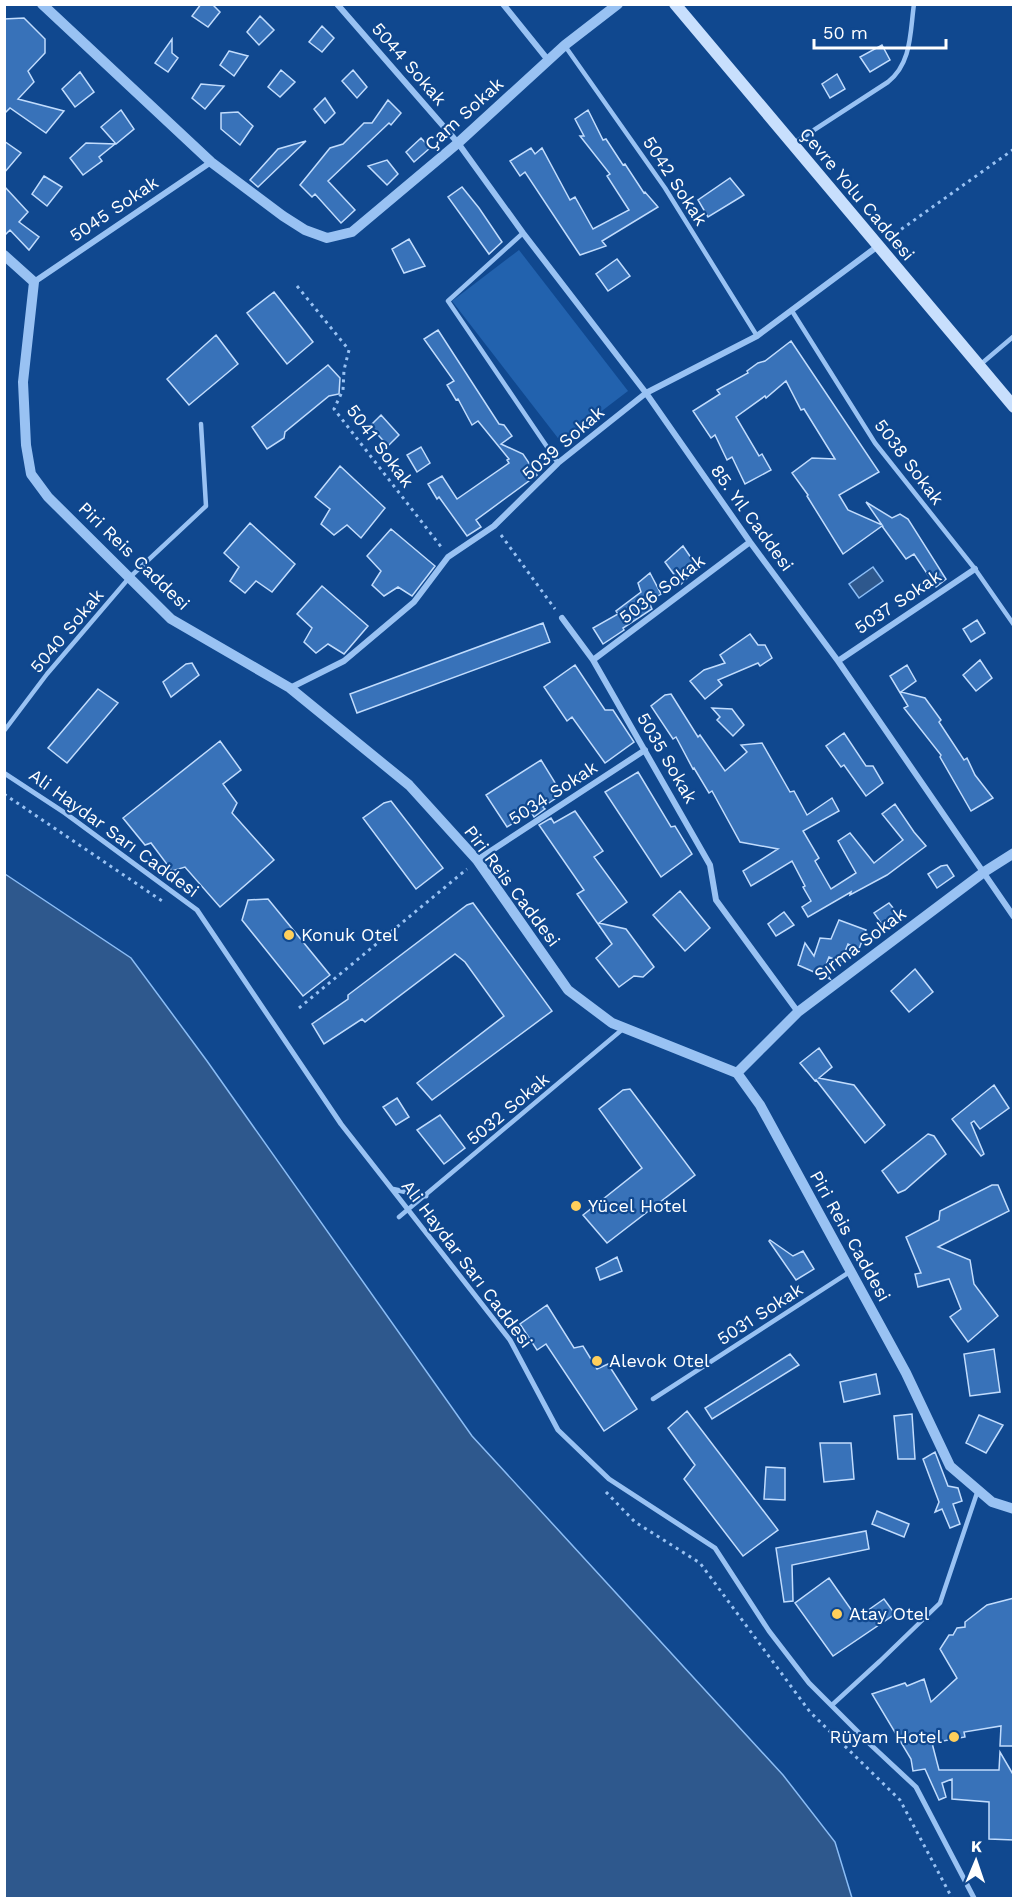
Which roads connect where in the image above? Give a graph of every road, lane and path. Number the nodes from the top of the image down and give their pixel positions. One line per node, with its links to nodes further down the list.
1 (42, 4): 12 (street)
2 (337, 4): 9 (street, 5044 Sokak)
3 (503, 4): 8 (street)
4 (618, 4): 7 (street, Çam Sokak)
5 (675, 4): 10 (main road, Çevre Yolu Caddesi)
6 (914, 4): 10 (lane)
7 (565, 45): 8 (street, Çam Sokak); 19 (lane, 5042 Sokak)
8 (548, 60): 9 (street, Çam Sokak)
9 (458, 143): 12 (street, Çam Sokak); 13 (street, 85. Yıl Caddesi)
10 (792, 145): 14 (main road, Çevre Yolu Caddesi)
11 (1014, 149): 14 (path)
12 (212, 162): 16 (street, 5045 Sokak)
13 (523, 233): 22 (street, 85. Yıl Caddesi); 25 (lane)
14 (878, 246): 18 (street, 5039 Sokak); 21 (main road, Çevre Yolu Caddesi)
15 (4, 255): 16 (street)
16 (34, 282): 30 (street, Piri Reis Caddesi)
17 (297, 286): 28 (path, 5041 Sokak)
18 (792, 310): 19 (street, 5039 Sokak); 29 (lane, 5038 Sokak)
19 (757, 336): 22 (street, 5039 Sokak)
20 (1014, 336): 21 (lane)
21 (979, 366): 23 (main road, Çevre Yolu Caddesi)
22 (645, 393): 25 (street, 5039 Sokak); 27 (street, 85. Yıl Caddesi)
23 (1014, 407)
24 (201, 424): 30 (lane, 5040 Sokak)
25 (558, 463): 26 (street, 5039 Sokak)
26 (494, 526): 28 (street, 5039 Sokak); 31 (path)
27 (750, 542): 33 (street, 5036 Sokak); 34 (street, 85. Yıl Caddesi)
28 (448, 557): 35 (street, 5039 Sokak)
29 (975, 569): 32 (lane, 5038 Sokak); 34 (street, 5037 Sokak)
30 (129, 578): 35 (street, Piri Reis Caddesi); 36 (lane, 5040 Sokak)
31 (562, 618): 33 (street, 5035 Sokak)
32 (1014, 625)
33 (592, 660): 37 (street, 5035 Sokak)
34 (838, 660): 41 (street, 85. Yıl Caddesi)
35 (290, 688): 40 (street, Piri Reis Caddesi)
36 (4, 731)
37 (645, 750): 40 (street, 5034 Sokak); 44 (street, 5035 Sokak)
38 (4, 773): 47 (street, Ali Haydar Sarı Caddesi)
39 (1014, 853): 41 (street, Sırma Sokak)
40 (477, 860): 43 (path); 45 (street, Piri Reis Caddesi)
41 (984, 872): 42 (street, 85. Yıl Caddesi); 44 (street, Sırma Sokak)
42 (1014, 917)
43 (299, 1008)
44 (798, 1012): 46 (street, Sırma Sokak)
45 (624, 1028): 46 (street, Piri Reis Caddesi); 48 (lane, 5032 Sokak)
46 (737, 1073): 51 (street, Piri Reis Caddesi)
47 (392, 1189): 48 (street); 49 (street, Ali Haydar Sarı Caddesi)
48 (426, 1196): 49 (lane, 5032 Sokak)
49 (409, 1210): 50 (lane, 5032 Sokak); 55 (street, Ali Haydar Sarı Caddesi)
50 (399, 1217)
51 (851, 1271): 52 (lane, 5031 Sokak); 53 (street, Piri Reis Caddesi)
52 (653, 1399)
53 (978, 1490): 54 (street, Piri Reis Caddesi); 55 (lane)
54 (1014, 1509)
55 (832, 1705): 56 (street, Ali Haydar Sarı Caddesi)
56 (975, 1899)

